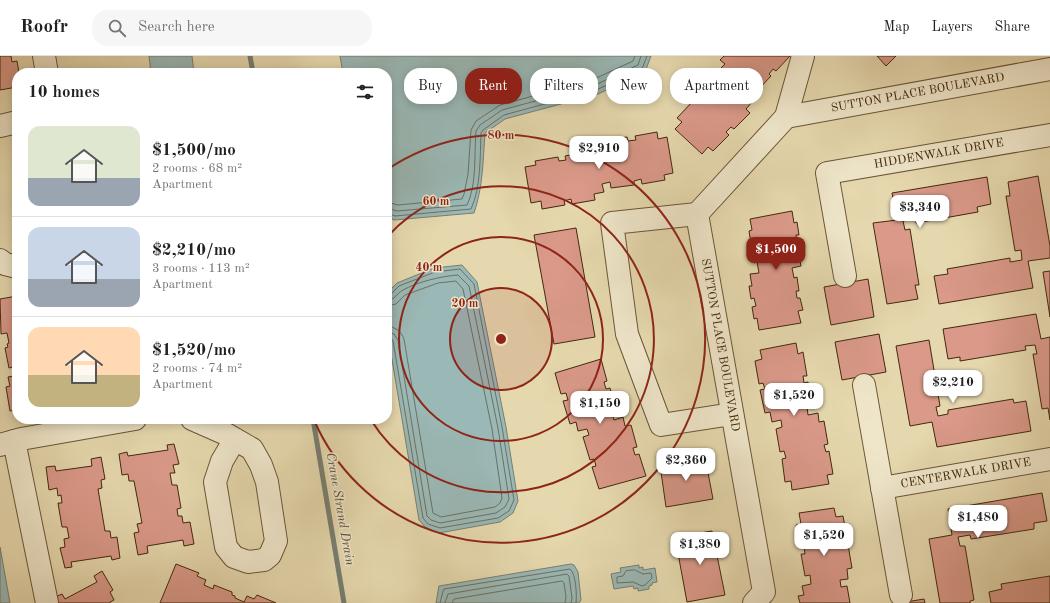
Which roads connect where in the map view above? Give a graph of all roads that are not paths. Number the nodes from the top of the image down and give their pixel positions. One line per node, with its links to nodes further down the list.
1 (44, 56): 3 (lane)
2 (803, 56): 5 (lane)
3 (46, 68)
4 (1050, 69): 5 (lane, SUTTON PLACE BOULEVARD)
5 (786, 117): 9 (lane)
6 (12, 123): 7 (lane)
7 (0, 126)
8 (1050, 136): 12 (lane, HIDDENWALK DRIVE)
9 (697, 214): 14 (lane, SUTTON PLACE BOULEVARD); 14 (lane)
10 (0, 260): 11 (lane)
11 (12, 266)
12 (845, 276)
13 (864, 385): 20 (lane)
14 (732, 414): 22 (lane, SUTTON PLACE BOULEVARD)
15 (108, 424): 18 (lane)
16 (203, 424): 17 (lane)
17 (235, 439): 17 (lane)
18 (7, 443): 23 (lane)
19 (1050, 459): 20 (lane, CENTERWALK DRIVE)
20 (882, 488): 21 (lane)
21 (901, 595)
22 (761, 599)
23 (47, 603)

